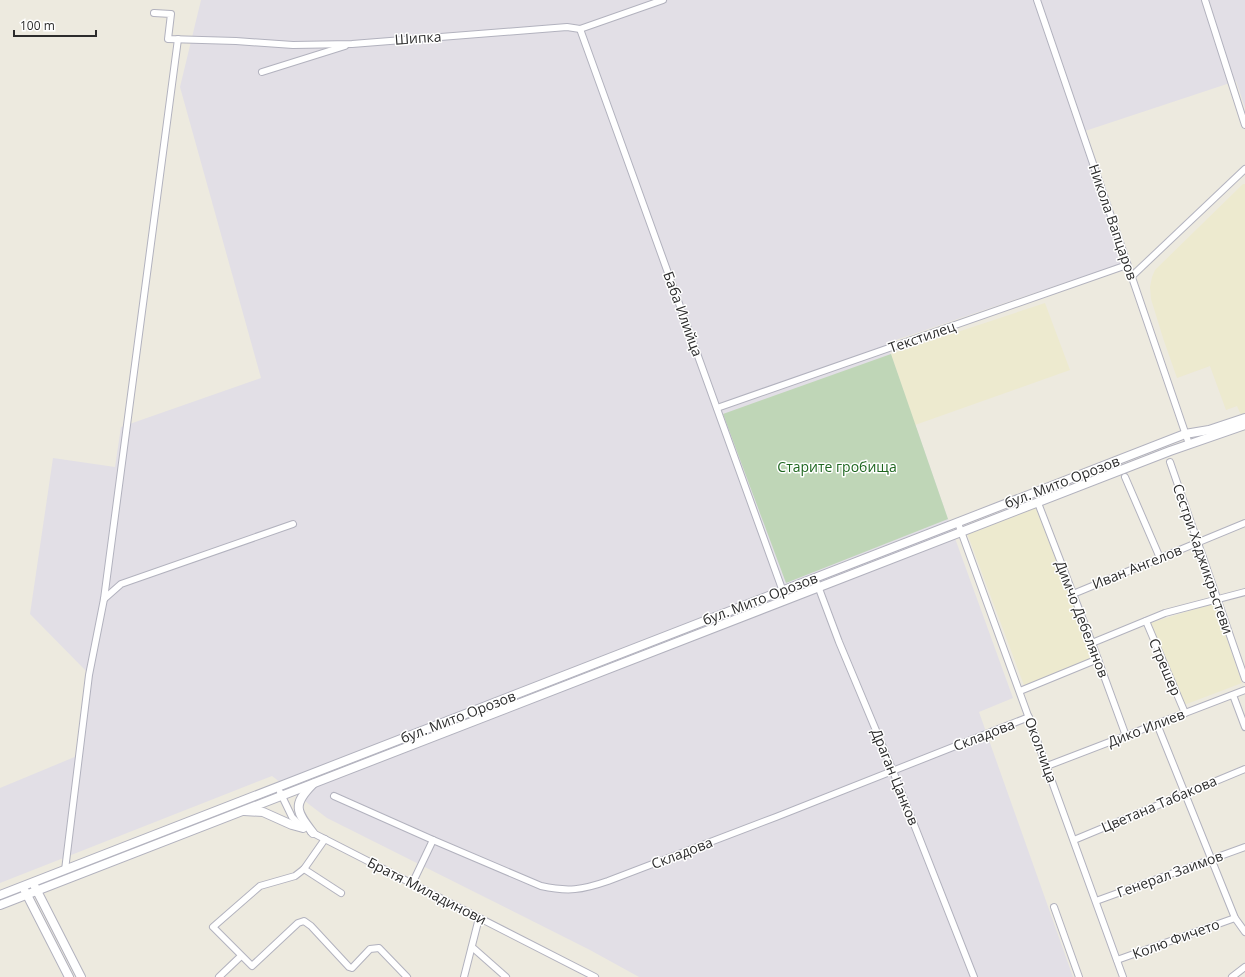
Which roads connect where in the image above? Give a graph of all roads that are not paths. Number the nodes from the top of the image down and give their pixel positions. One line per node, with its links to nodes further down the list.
1 (663, 0): 5 (street, Шипка)
2 (1037, 0): 11 (street, Никола Вапцаров)
3 (1205, 0): 9 (street)
4 (154, 13): 6 (street, Шипка)
5 (580, 29): 7 (street, Шипка); 13 (street, Баба Илийца)
6 (178, 39): 7 (street, Шипка); 32 (street)
7 (352, 44): 8 (street)
8 (262, 72)
9 (1245, 125)
10 (1245, 169): 12 (street)
11 (1127, 265): 12 (street, Никола Вапцаров); 13 (street, Текстилец)
12 (1132, 277): 16 (street, Никола Вапцаров)
13 (716, 408): 29 (street, Баба Илийца)
14 (1245, 418): 16 (main road, бул. Мито Орозов)
15 (1245, 425): 17 (main road, бул. Мито Орозов)
16 (1185, 434): 17 (street, Никола Вапцаров); 21 (main road, бул. Мито Орозов)
17 (1188, 444): 20 (main road, бул. Мито Орозов)
18 (1170, 462): 25 (street, Сестри Хаджикръстеви)
19 (1125, 477): 26 (street)
20 (1038, 502): 24 (main road, бул. Мито Орозов); 31 (street, Димчо Дебелянов)
21 (958, 522): 24 (street, Околчица); 27 (main road, бул. Мито Орозов)
22 (1245, 523): 25 (street, Иван Ангелов)
23 (293, 524): 32 (street)
24 (961, 532): 28 (main road, бул. Мито Орозов); 40 (street, Околчица)
25 (1198, 542): 26 (street, Иван Ангелов); 33 (street, Сестри Хаджикръстеви)
26 (1160, 558): 31 (street, Иван Ангелов)
27 (815, 578): 28 (street, Драган Цанков); 29 (main road, бул. Мито Орозов)
28 (818, 587): 34 (main road, бул. Мито Орозов); 49 (street, Драган Цанков)
29 (782, 591): 34 (street, Баба Илийца); 51 (main road, бул. Мито Орозов)
30 (1245, 592): 33 (street)
31 (1073, 594): 36 (street, Димчо Дебелянов)
32 (104, 599): 63 (street)
33 (1218, 599): 35 (street); 38 (street, Сестри Хаджикръстеви)
34 (786, 600): 50 (main road, бул. Мито Орозов)
35 (1146, 621): 36 (street); 42 (street, Стрешер)
36 (1092, 643): 37 (street, Димчо Дебелянов)
37 (1098, 659): 40 (street); 46 (street, Димчо Дебелянов)
38 (1245, 679)
39 (1245, 690): 41 (street, Дико Илиев)
40 (1020, 691): 43 (street, Околчица)
41 (1233, 694): 42 (street, Дико Илиев); 45 (street)
42 (1185, 713): 44 (street, Дико Илиев)
43 (1029, 717): 47 (street, Околчица); 49 (street, Складова)
44 (1157, 724): 46 (street, Дико Илиев); 52 (street)
45 (1245, 727)
46 (1126, 736): 47 (street, Дико Илиев)
47 (1047, 766): 59 (street, Околчица)
48 (1245, 769): 52 (street, Цветана Табакова)
49 (893, 771): 58 (street, Складова); 88 (street, Драган Цанков)
50 (316, 782): 51 (main road, бул. Мито Орозов); 56 (main road)
51 (279, 791): 54 (main road); 55 (street, Братя Миладинови); 63 (main road)
52 (1185, 793): 59 (street, Цветана Табакова); 61 (street)
53 (334, 796): 58 (street, Складова)
54 (242, 810): 55 (main road); 67 (main road)
55 (303, 828): 56 (street, Братя Миладинови)
56 (313, 833): 57 (street, Братя Миладинови)
57 (325, 839): 62 (street); 65 (street, Братя Миладинови)
58 (433, 840): 65 (street)
59 (1074, 840): 71 (street, Околчица)
60 (1245, 847): 61 (street, Генерал Заимов)
61 (1211, 859): 71 (street, Генерал Заимов); 75 (street)
62 (304, 868): 68 (street); 78 (street)
63 (65, 870): 64 (main road)
64 (33, 882): 66 (main road); 67 (main road)
65 (412, 884): 74 (street, Братя Миладинови)
66 (22, 886): 69 (main road); 70 (main road)
67 (37, 890): 69 (main road); 82 (main road)
68 (341, 893)
69 (26, 894): 72 (main road); 81 (main road)
70 (0, 895)
71 (1096, 901): 79 (street, Околчица)
72 (0, 905)
73 (1054, 907): 89 (street)
74 (480, 918): 77 (street); 87 (street, Братя Миладинови)
75 (1235, 918): 76 (street); 79 (street, Колю Фичето)
76 (1245, 932)
77 (472, 947): 85 (street); 86 (street)
78 (242, 956): 83 (street); 84 (street)
79 (1117, 960): 90 (street, Околчица)
80 (1245, 968): 91 (street)
81 (69, 977)
82 (81, 977)
83 (219, 977)
84 (406, 977)
85 (464, 977)
86 (506, 977)
87 (595, 977)
88 (974, 977)
89 (1079, 977)
90 (1123, 977)
91 (1232, 977)

